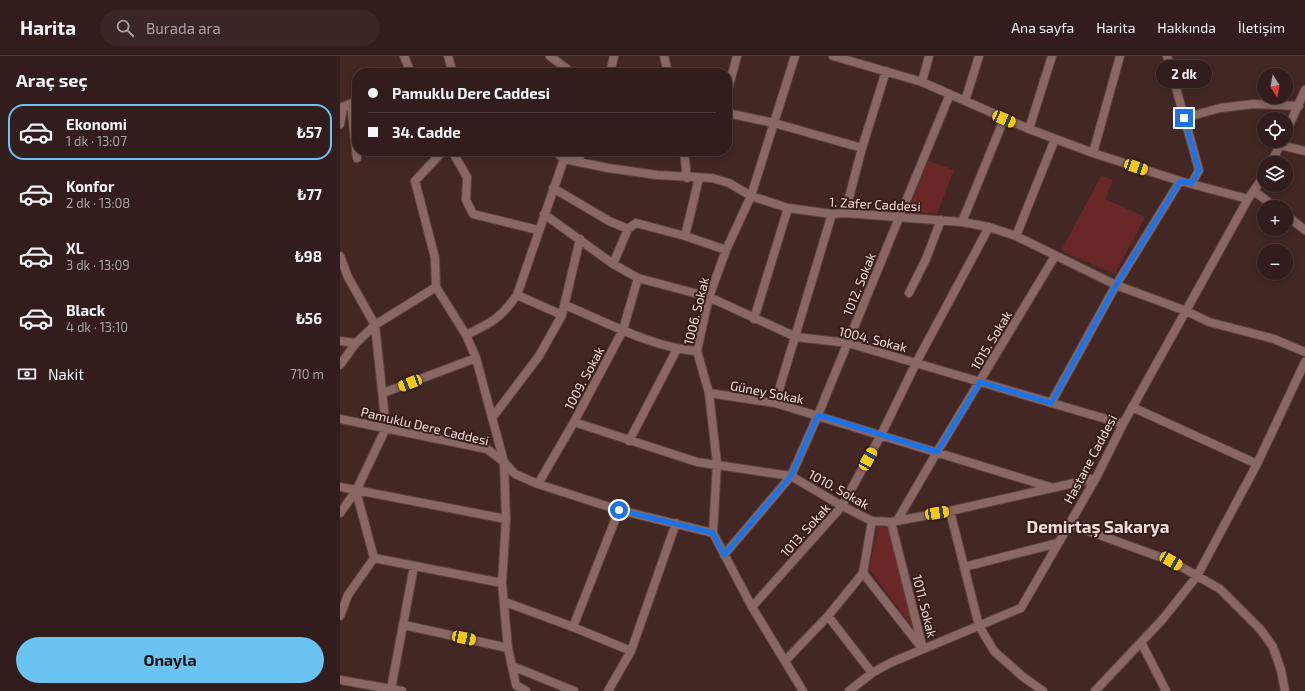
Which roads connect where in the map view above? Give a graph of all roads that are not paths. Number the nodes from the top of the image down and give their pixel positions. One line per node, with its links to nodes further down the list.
1 (404, 56): 15 (street)
2 (448, 56): 16 (street)
3 (550, 56): 17 (street)
4 (614, 56): 18 (street)
5 (664, 56): 19 (street)
6 (737, 56): 21 (street)
7 (795, 56): 33 (street, 1006. Sokak)
8 (833, 56): 14 (street)
9 (929, 56): 22 (street)
10 (979, 56): 25 (street)
11 (1052, 56): 35 (street)
12 (1120, 56): 40 (street)
13 (1167, 56): 31 (street)
14 (845, 57): 20 (street)
15 (409, 68)
16 (452, 68)
17 (559, 68)
18 (611, 68)
19 (667, 68)
20 (886, 71): 22 (street); 38 (street)
21 (732, 74)
22 (922, 82): 24 (street)
23 (1305, 90): 27 (street)
24 (950, 94): 25 (street); 62 (street, 1012. Sokak)
25 (965, 101): 32 (street)
26 (352, 104): 28 (street)
27 (1298, 106): 30 (street); 31 (street)
28 (341, 108): 34 (street)
29 (732, 114): 33 (street)
30 (1293, 117)
31 (1184, 118): 51 (street)
32 (1004, 119): 35 (street); 65 (street)
33 (774, 123): 38 (street); 55 (street, 1006. Sokak)
34 (340, 124)
35 (1029, 129): 36 (street)
36 (1055, 139): 40 (street); 71 (street)
37 (1293, 147): 39 (street)
38 (862, 148): 59 (street)
39 (1305, 151)
40 (1093, 153): 50 (street)
41 (438, 156): 79 (street)
42 (455, 156): 68 (street)
43 (561, 156): 46 (street, 1. Zafer Caddesi)
44 (580, 156): 47 (street)
45 (685, 156): 48 (street)
46 (564, 159): 47 (street, 1. Zafer Caddesi); 53 (street)
47 (578, 162): 48 (street, 1. Zafer Caddesi)
48 (687, 178): 49 (street, 1. Zafer Caddesi)
49 (699, 178): 55 (street, 1. Zafer Caddesi); 70 (street)
50 (1180, 181): 51 (street); 78 (street)
51 (1192, 183): 56 (street)
52 (1257, 186): 54 (street, Hastane Caddesi)
53 (553, 188): 60 (street); 67 (street)
54 (1254, 191): 56 (street, Hastane Caddesi); 57 (street)
55 (751, 196): 58 (street, 1. Zafer Caddesi); 73 (street, 1006. Sokak)
56 (1248, 199): 84 (street, Hastane Caddesi)
57 (1266, 200)
58 (788, 208): 61 (street, 1. Zafer Caddesi); 86 (street)
59 (845, 213): 61 (street, 1. Zafer Caddesi); 62 (street, 1. Zafer Caddesi)
60 (544, 214): 68 (street); 72 (street, 1004. Sokak)
61 (832, 214): 90 (street)
62 (899, 217): 63 (street, 1. Zafer Caddesi); 93 (street, 1012. Sokak)
63 (941, 220): 65 (street, 1. Zafer Caddesi); 81 (street)
64 (1293, 221): 69 (street)
65 (962, 222): 66 (street, 1. Zafer Caddesi)
66 (988, 227): 71 (street, 1. Zafer Caddesi); 99 (street, 1013. Sokak)
67 (628, 229): 70 (street); 76 (street)
68 (538, 230): 80 (street)
69 (1305, 230)
70 (685, 236): 73 (street)
71 (1016, 236): 75 (street, 1. Zafer Caddesi)
72 (580, 239): 76 (street, 1004. Sokak); 83 (street)
73 (726, 250): 82 (street, 1006. Sokak)
74 (340, 256): 87 (street)
75 (1055, 256): 78 (street, 1. Zafer Caddesi); 101 (street, 1015. Sokak)
76 (613, 264): 77 (street, 1004. Sokak)
77 (638, 278): 82 (street, 1004. Sokak); 88 (street, 1009. Sokak)
78 (1116, 285): 84 (street, 1. Zafer Caddesi); 105 (street)
79 (436, 287): 87 (street); 89 (street)
80 (517, 294): 85 (street); 89 (street)
81 (909, 294)
82 (709, 297): 86 (street, 1004. Sokak); 95 (street, 1006. Sokak)
83 (565, 305): 85 (street); 88 (street)
84 (1186, 311): 96 (street, 1. Zafer Caddesi); 106 (street, Hastane Caddesi)
85 (562, 316): 108 (street)
86 (754, 319): 90 (street, 1004. Sokak)
87 (375, 324): 92 (street); 103 (street)
88 (623, 330): 94 (street); 110 (street, 1009. Sokak)
89 (466, 334): 97 (street)
90 (796, 337): 93 (street, 1004. Sokak); 104 (street)
91 (340, 341): 92 (street)
92 (356, 343): 100 (street)
93 (848, 343): 99 (street, 1004. Sokak); 107 (street, 1012. Sokak)
94 (677, 350): 95 (street); 114 (street)
95 (697, 351): 102 (street, 1006. Sokak)
96 (1305, 352)
97 (476, 358): 103 (street); 108 (street)
98 (1305, 362): 118 (street)
99 (916, 363): 101 (street, 1004. Sokak); 113 (street, 1013. Sokak)
100 (340, 365)
101 (980, 382): 105 (street, 1004. Sokak); 115 (street, 1015. Sokak)
102 (709, 393): 104 (street, Güney Sokak); 117 (street, 1006. Sokak)
103 (383, 394): 112 (street)
104 (775, 403): 107 (street, Güney Sokak)
105 (1051, 403): 111 (street, 1004. Sokak)
106 (1132, 408): 111 (street, Hastane Caddesi); 118 (street)
107 (818, 415): 113 (street, Güney Sokak); 119 (street, 1012. Sokak)
108 (492, 418): 116 (street)
109 (340, 419): 112 (street, Pamuklu Dere Caddesi)
110 (574, 422): 114 (street, 1010. Sokak); 121 (street, 1009. Sokak)
111 (1123, 424): 120 (street, Hastane Caddesi)
112 (386, 428): 116 (street, Pamuklu Dere Caddesi); 124 (street)
113 (881, 435): 115 (street, Güney Sokak); 125 (street, 1013. Sokak)
114 (629, 440): 117 (street, 1010. Sokak)
115 (937, 452): 123 (street, Güney Sokak); 130 (street, 1015. Sokak)
116 (504, 462): 121 (street, Pamuklu Dere Caddesi); 129 (street)
117 (717, 464): 119 (street, 1010. Sokak); 134 (street, 1006. Sokak)
118 (1257, 464): 141 (street)
119 (791, 476): 125 (street, 1010. Sokak); 136 (street, 1012. Sokak)
120 (1096, 478): 123 (street, 1010. Sokak); 133 (street, Hastane Caddesi)
121 (538, 484): 126 (street, Pamuklu Dere Caddesi)
122 (340, 487): 124 (street)
123 (1050, 487): 127 (street, 1010. Sokak)
124 (356, 491): 128 (street); 129 (street); 137 (street)
125 (842, 506): 131 (street, 1010. Sokak); 144 (street, 1013. Sokak)
126 (619, 510): 132 (street, Pamuklu Dere Caddesi); 148 (street)
127 (950, 511): 130 (street, 1010. Sokak); 139 (street)
128 (340, 514)
129 (506, 519): 142 (street)
130 (895, 520): 131 (street, 1010. Sokak); 152 (street, 1011. Sokak)
131 (872, 521): 140 (street)
132 (676, 523): 134 (street, Pamuklu Dere Caddesi); 153 (street)
133 (1069, 524): 135 (street, Hastane Caddesi); 141 (street)
134 (713, 533): 136 (street)
135 (1058, 543): 139 (street); 149 (street, Hastane Caddesi)
136 (724, 555): 144 (street)
137 (374, 558): 138 (street); 145 (street)
138 (414, 566): 142 (street); 147 (street)
139 (964, 567): 149 (street)
140 (863, 573): 146 (street); 152 (street, 1011. Sokak)
141 (1197, 576): 150 (street); 169 (street)
142 (502, 583): 143 (street)
143 (505, 602): 148 (street); 151 (street)
144 (752, 607): 154 (street)
145 (340, 616)
146 (828, 616): 154 (street); 156 (street)
147 (404, 625): 151 (street); 159 (street)
148 (573, 626): 153 (street)
149 (979, 626): 152 (street, Hastane Caddesi); 166 (street)
150 (1142, 642): 167 (street); 168 (street)
151 (508, 648): 155 (street)
152 (923, 649): 156 (street, Hastane Caddesi)
153 (631, 650): 163 (street)
154 (785, 661): 164 (street)
155 (512, 666): 158 (street); 162 (street)
156 (872, 673): 165 (street, Hastane Caddesi)
157 (340, 680): 159 (street)
158 (516, 688): 161 (street)
159 (391, 689): 160 (street)
160 (402, 691)
161 (526, 691)
162 (574, 691)
163 (608, 691)
164 (803, 691)
165 (849, 691)
166 (1043, 691)
167 (1094, 691)
168 (1166, 691)
169 (1285, 691)

